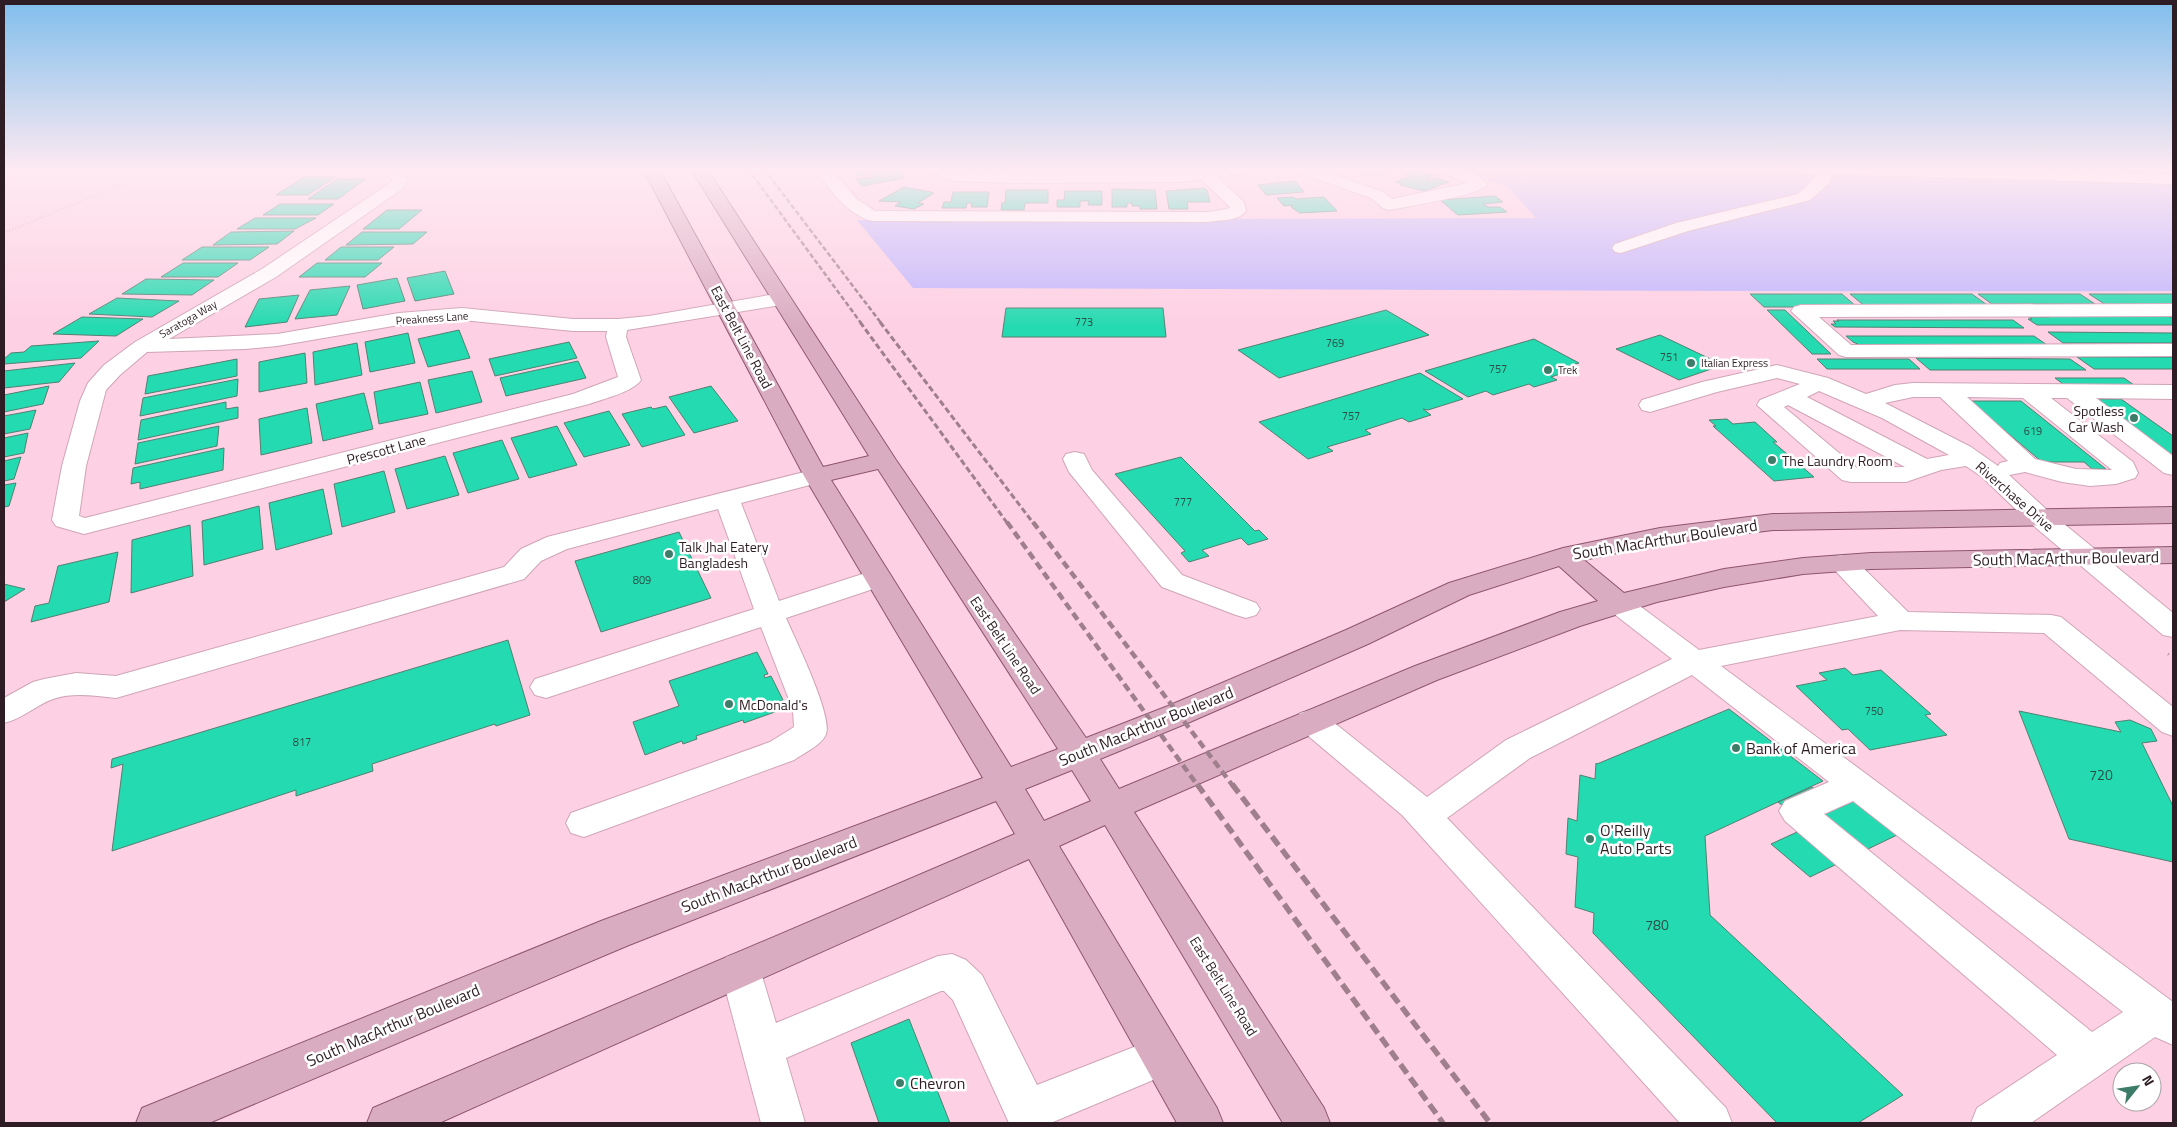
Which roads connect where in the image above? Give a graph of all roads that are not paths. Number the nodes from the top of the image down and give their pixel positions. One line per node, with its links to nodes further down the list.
1 (344, 222): 10 (street, Saratoga Way)
2 (680, 222): 7 (main road, East Belt Line Road)
3 (732, 222): 6 (main road, East Belt Line Road)
4 (1704, 222): 5 (street)
5 (1622, 248)
6 (781, 299): 7 (street, Preakness Lane); 24 (main road, East Belt Line Road)
7 (727, 308): 9 (street, Preakness Lane); 29 (main road, East Belt Line Road)
8 (2173, 310): 11 (street)
9 (618, 325): 10 (street, Preakness Lane); 33 (street, Prescott Lane)
10 (142, 346): 33 (street, Saratoga Way)
11 (2173, 350)
12 (1816, 382): 18 (street); 19 (street, Riverchase Drive); 20 (street, Riverchase Drive)
13 (1946, 390): 14 (street); 19 (street); 25 (street)
14 (2029, 390): 15 (street); 25 (street)
15 (2072, 391): 16 (street); 27 (street)
16 (2146, 391): 17 (street); 21 (street)
17 (2173, 392)
18 (1790, 396): 26 (street); 26 (street)
19 (1865, 402): 22 (street, Riverchase Drive)
20 (1650, 405)
21 (2173, 410)
22 (1971, 458): 26 (street); 28 (street, Riverchase Drive)
23 (1075, 459): 40 (street)
24 (884, 460): 29 (main road); 49 (main road, East Belt Line Road)
25 (2026, 464): 28 (street)
26 (1925, 468)
27 (2173, 468)
28 (1991, 472): 32 (street, Riverchase Drive)
29 (816, 476): 30 (street); 38 (main road, East Belt Line Road)
30 (726, 499): 41 (street); 46 (street)
31 (2173, 515): 32 (main road, South MacArthur Boulevard)
32 (2038, 516): 35 (main road, South MacArthur Boulevard); 36 (street, Riverchase Drive)
33 (84, 526)
34 (2173, 555): 36 (main road, South MacArthur Boulevard)
35 (1563, 556): 39 (main road); 49 (main road, South MacArthur Boulevard)
36 (2087, 557): 37 (main road, South MacArthur Boulevard); 43 (street, Riverchase Drive)
37 (1842, 564): 39 (main road, South MacArthur Boulevard); 42 (street)
38 (878, 578): 41 (street); 50 (main road, East Belt Line Road)
39 (1619, 604): 44 (street); 47 (main road, South MacArthur Boulevard)
40 (1246, 609)
41 (770, 614): 45 (street); 54 (street)
42 (1900, 621): 44 (street); 48 (street)
43 (2170, 641)
44 (1694, 661): 51 (street); 53 (street)
45 (546, 687)
46 (4, 712)
47 (1311, 721): 52 (main road, South MacArthur Boulevard); 53 (street)
48 (2173, 724)
49 (1079, 754): 50 (main road, South MacArthur Boulevard); 52 (main road, East Belt Line Road)
50 (1004, 784): 55 (main road, East Belt Line Road); 62 (main road, South MacArthur Boulevard)
51 (1856, 785): 57 (street); 60 (street)
52 (1111, 807): 55 (main road, South MacArthur Boulevard); 66 (main road, East Belt Line Road)
53 (1419, 811): 67 (street)
54 (584, 823)
55 (1036, 840): 56 (main road, South MacArthur Boulevard); 59 (main road, East Belt Line Road)
56 (740, 969): 58 (street); 63 (main road, South MacArthur Boulevard)
57 (2165, 1020): 60 (street)
58 (763, 1048): 61 (street); 64 (street)
59 (1162, 1056): 61 (street); 65 (main road, East Belt Line Road)
60 (2090, 1057): 68 (street)
61 (1029, 1117)
62 (158, 1123)
63 (390, 1123)
64 (783, 1123)
65 (1201, 1123)
66 (1308, 1123)
67 (1710, 1123)
68 (1992, 1123)

